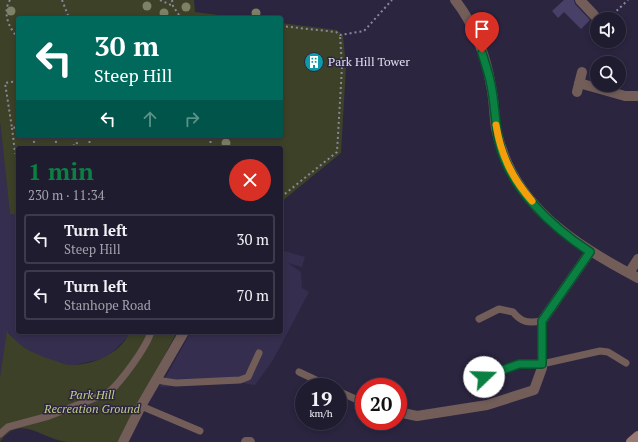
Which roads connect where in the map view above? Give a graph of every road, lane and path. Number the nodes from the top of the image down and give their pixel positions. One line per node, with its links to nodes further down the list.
1 (10, 0): 15 (path)
2 (62, 0): 12 (path)
3 (160, 0): 9 (path)
4 (172, 0): 9 (path)
5 (392, 0): 16 (path)
6 (455, 0): 26 (street)
7 (580, 0): 10 (street)
8 (628, 0): 11 (path)
9 (173, 6): 13 (path)
10 (591, 12)
11 (615, 12)
12 (68, 16)
13 (180, 16)
14 (283, 26): 16 (path)
15 (16, 35)
16 (340, 35): 25 (path)
17 (582, 72): 19 (street)
18 (16, 81): 21 (path)
19 (638, 96)
20 (16, 127): 21 (path)
21 (12, 128): 24 (path)
22 (76, 138): 23 (path)
23 (70, 146)
24 (16, 153)
25 (283, 195)
26 (590, 252): 28 (street); 30 (street)
27 (638, 259): 28 (street)
28 (634, 276)
29 (479, 319): 30 (lane)
30 (542, 321): 35 (street)
31 (150, 334): 43 (lane)
32 (183, 334): 39 (street)
33 (259, 353): 39 (lane)
34 (626, 363): 35 (lane)
35 (542, 364): 37 (lane); 41 (street)
36 (299, 372): 38 (lane)
37 (484, 377)
38 (311, 378)
39 (156, 380): 40 (street)
40 (141, 406): 42 (lane); 45 (street)
41 (407, 414)
42 (200, 430)
43 (0, 434)
44 (638, 436): 48 (main road)
45 (123, 442)
46 (246, 442): 47 (street)
47 (250, 442)
48 (631, 442)

